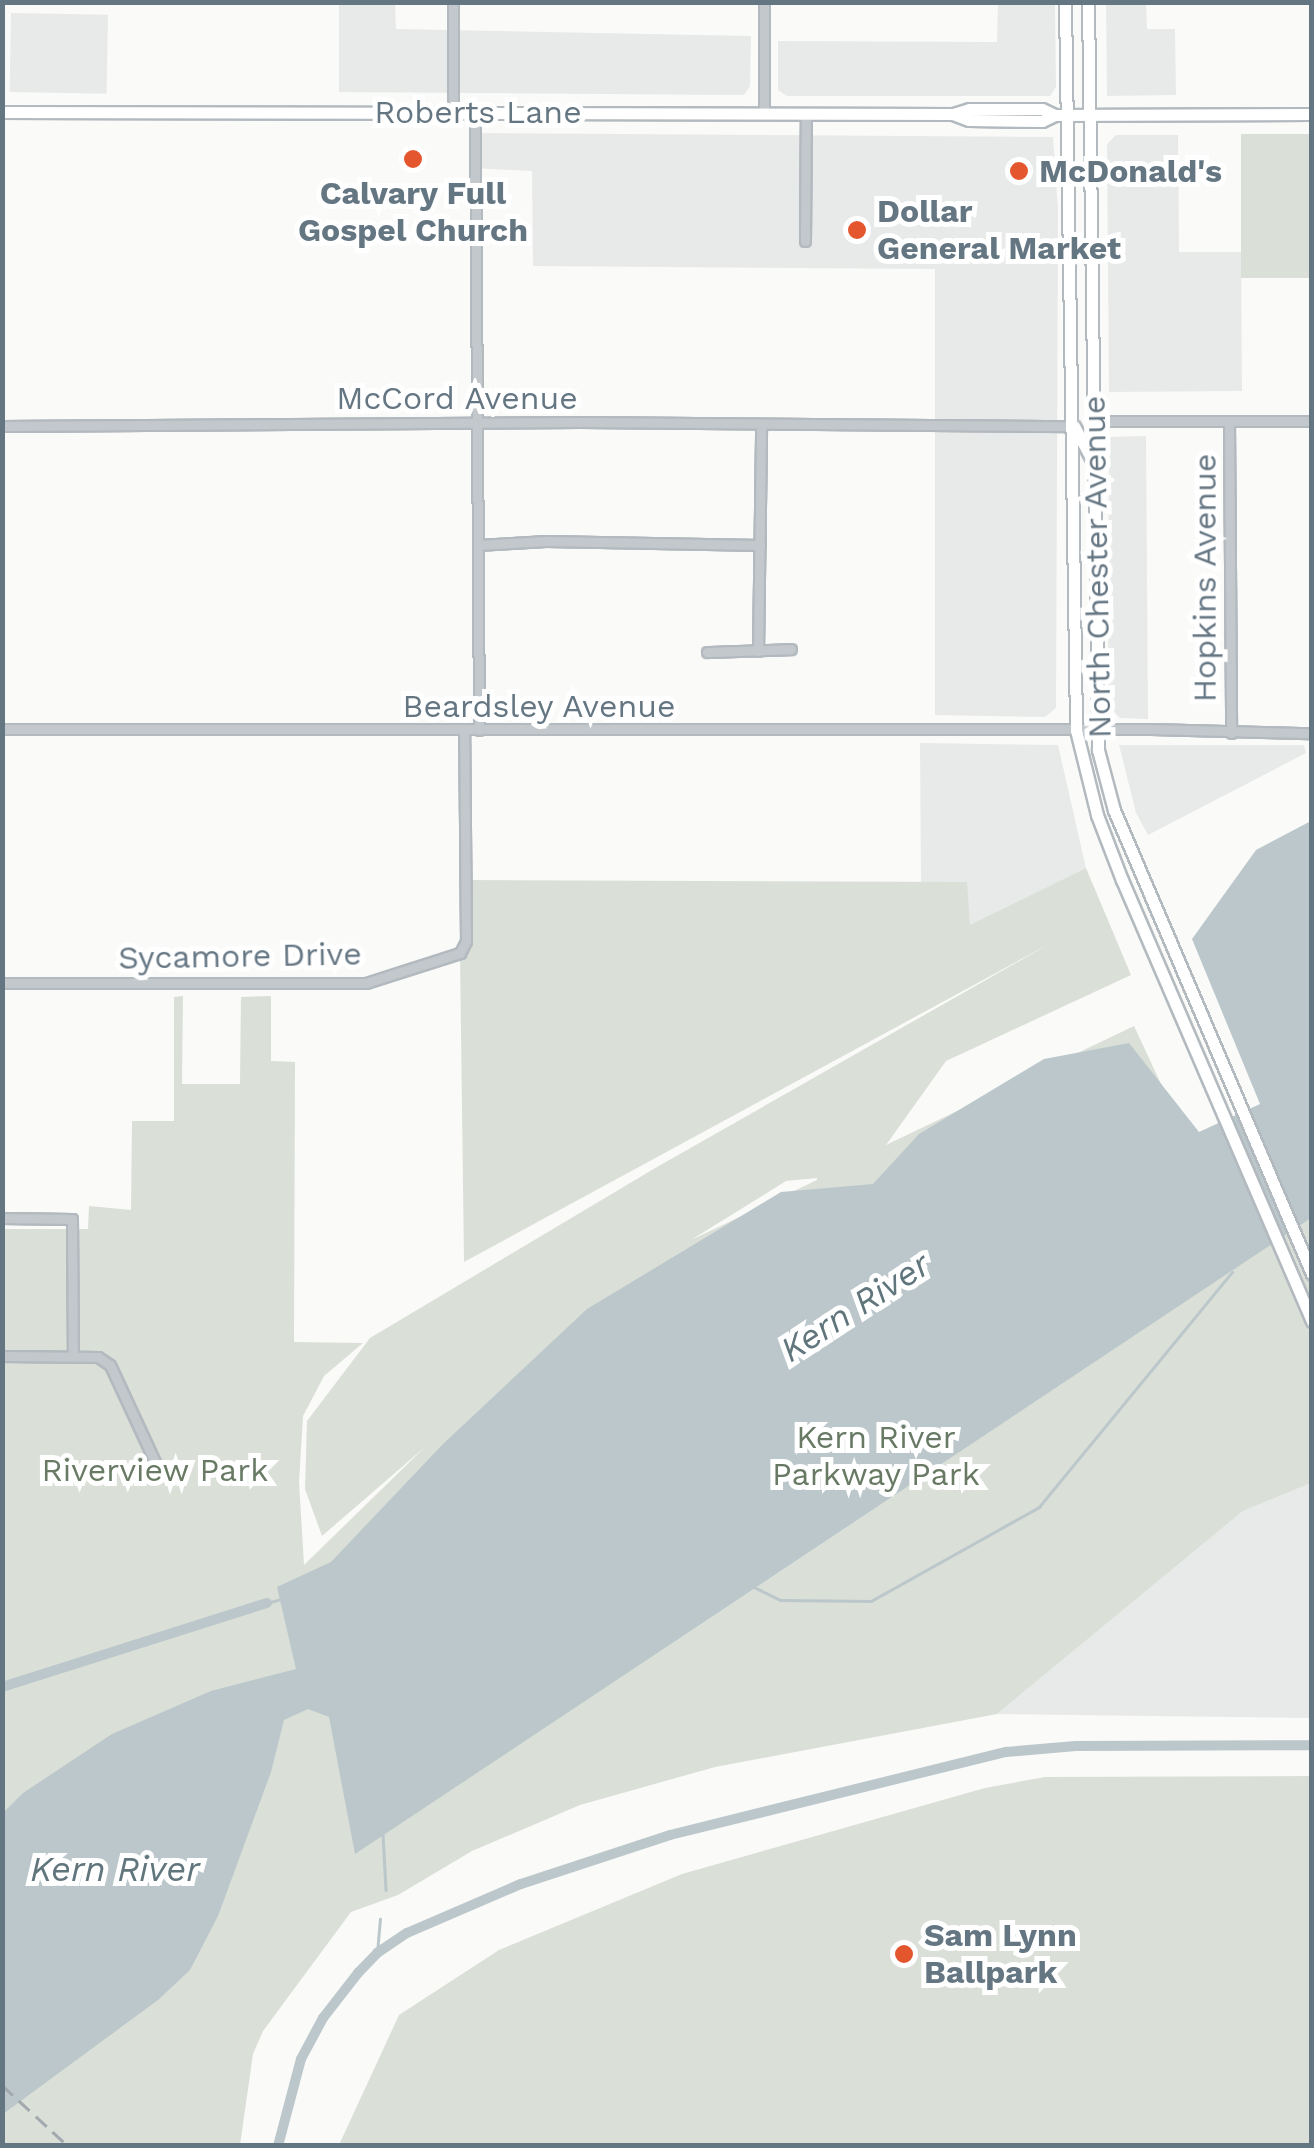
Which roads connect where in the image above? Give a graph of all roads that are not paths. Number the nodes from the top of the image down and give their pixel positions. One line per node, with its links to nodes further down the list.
1 (453, 2): 6 (street)
2 (764, 2): 9 (street)
3 (1065, 2): 12 (main road, North Chester Avenue)
4 (1088, 2): 10 (main road, North Chester Avenue)
5 (2, 112): 6 (main road, Roberts Lane)
6 (453, 112): 7 (main road, Roberts Lane)
7 (475, 112): 9 (main road, Roberts Lane); 19 (street)
8 (806, 113): 9 (main road, Roberts Lane); 12 (main road, Roberts Lane); 13 (street)
9 (764, 114)
10 (1089, 114): 11 (main road, Roberts Lane); 12 (main road, Roberts Lane); 15 (main road, North Chester Avenue)
11 (1312, 114)
12 (1061, 115): 14 (main road, North Chester Avenue)
13 (804, 242)
14 (1073, 389): 15 (main road); 21 (main road, North Chester Avenue)
15 (1096, 421): 17 (street); 22 (main road, North Chester Avenue)
16 (1312, 421): 17 (street)
17 (1229, 422): 33 (street, Hopkins Avenue)
18 (761, 424): 19 (street, McCord Avenue); 21 (street, McCord Avenue); 23 (street)
19 (478, 425): 20 (street, McCord Avenue); 24 (street)
20 (2, 426)
21 (1074, 426): 22 (main road); 31 (main road, North Chester Avenue)
22 (1096, 474): 32 (main road, North Chester Avenue)
23 (760, 544): 24 (street); 26 (street)
24 (478, 545): 30 (street)
25 (790, 650): 26 (street)
26 (758, 651): 27 (street)
27 (707, 652)
28 (2, 730): 29 (street, Beardsley Avenue)
29 (464, 730): 30 (street, Beardsley Avenue); 35 (street, Sycamore Drive)
30 (479, 730): 31 (street, Beardsley Avenue)
31 (1076, 730): 32 (street, Beardsley Avenue); 38 (main road, North Chester Avenue)
32 (1096, 730): 33 (street, Beardsley Avenue); 37 (main road, North Chester Avenue)
33 (1231, 733): 34 (street, Beardsley Avenue)
34 (1309, 734)
35 (2, 983)
36 (2, 1218): 40 (street)
37 (1312, 1274)
38 (1309, 1317)
39 (2, 1356): 40 (street)
40 (72, 1357): 41 (street)
41 (151, 1478)

